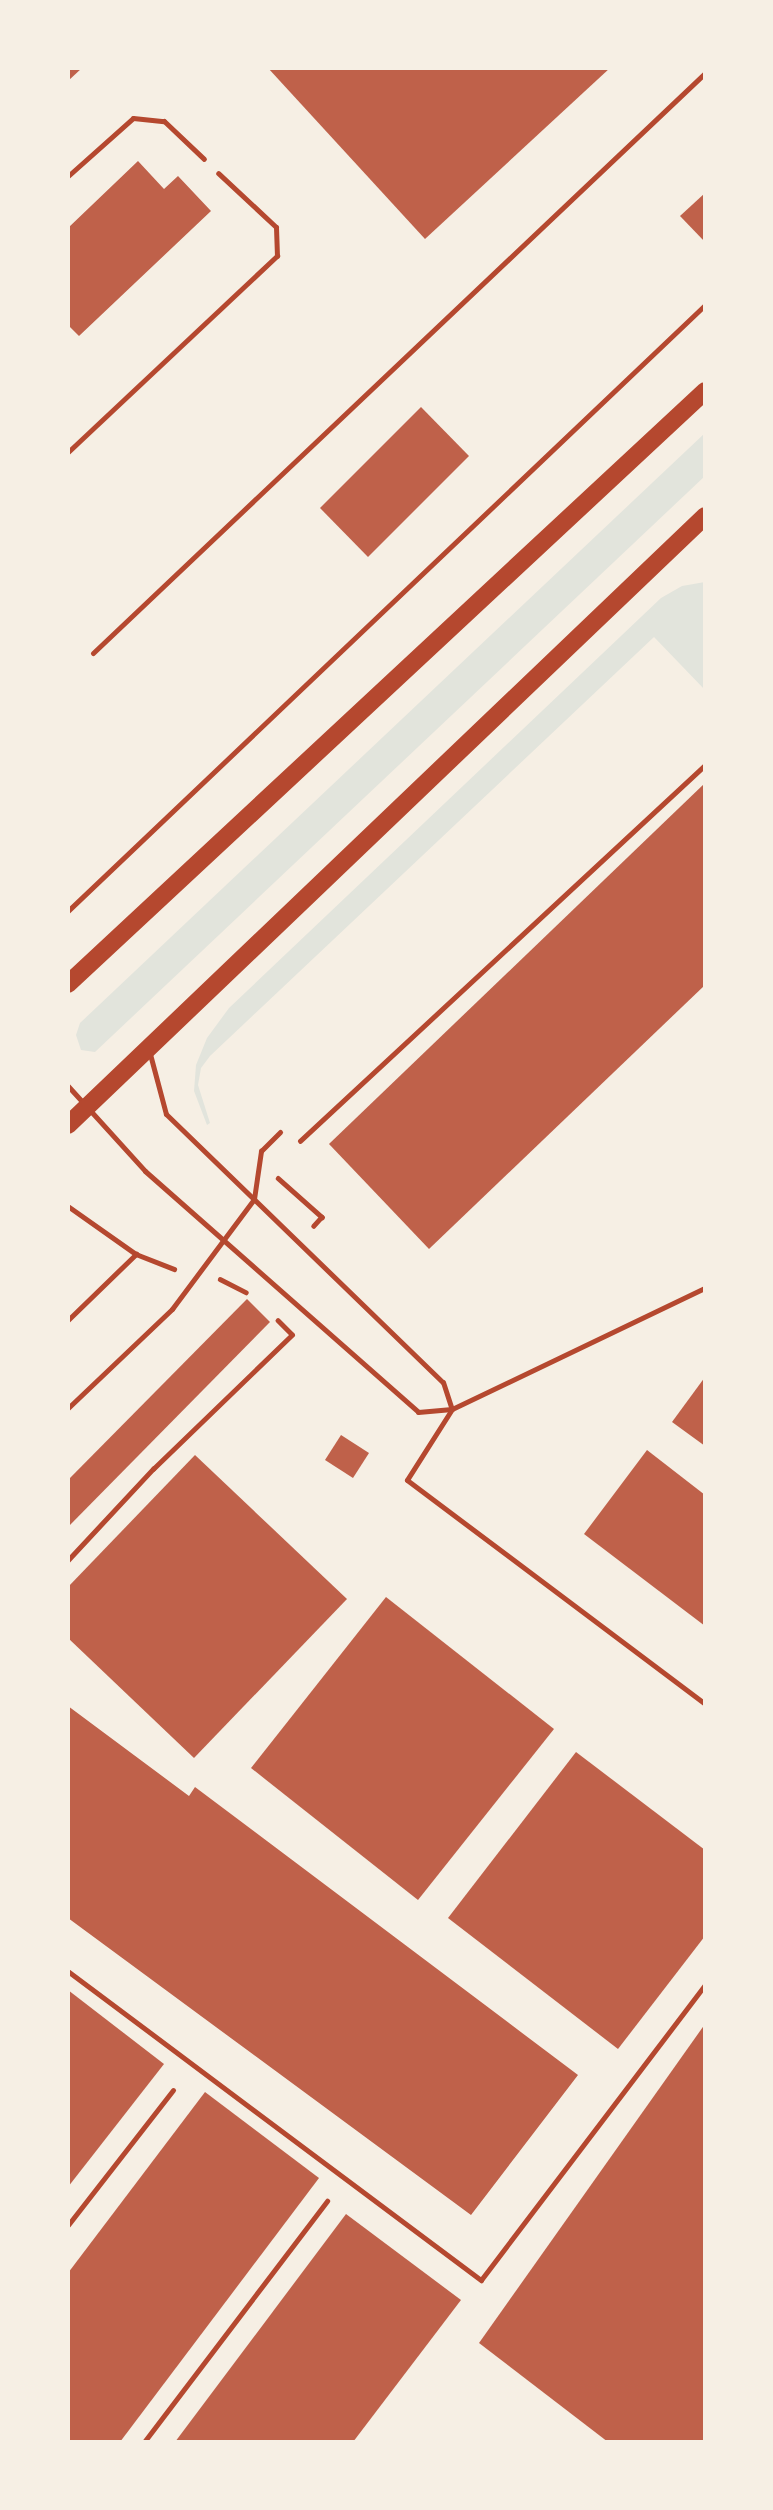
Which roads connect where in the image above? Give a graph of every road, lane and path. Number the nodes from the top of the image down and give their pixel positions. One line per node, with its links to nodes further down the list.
1 (705, 73): 9 (lane)
2 (204, 159): 4 (lane)
3 (218, 173): 7 (lane)
4 (68, 176)
5 (705, 305): 11 (path)
6 (705, 391): 12 (main road)
7 (68, 452)
8 (705, 516): 13 (main road)
9 (93, 653)
10 (705, 765): 18 (path)
11 (68, 911)
12 (68, 984)
13 (149, 1052): 15 (main road); 20 (lane)
14 (68, 1086): 15 (lane)
15 (88, 1107): 16 (main road); 22 (lane)
16 (68, 1125)
17 (280, 1132): 20 (lane)
18 (290, 1150)
19 (269, 1169): 23 (path)
20 (254, 1199): 22 (lane); 23 (lane)
21 (68, 1206): 24 (path)
22 (224, 1237): 25 (lane); 26 (lane)
23 (299, 1243): 31 (lane)
24 (136, 1254): 25 (path); 29 (path)
25 (200, 1270): 26 (path); 30 (lane)
26 (268, 1276): 31 (lane)
27 (705, 1288): 31 (lane)
28 (276, 1319): 32 (path)
29 (68, 1320)
30 (68, 1409)
31 (452, 1409): 33 (lane)
32 (68, 1560)
33 (705, 1704)
34 (68, 1971): 35 (path)
35 (705, 1985)
36 (173, 2090): 38 (lane)
37 (327, 2202): 39 (lane)
38 (68, 2225)
39 (144, 2442)

